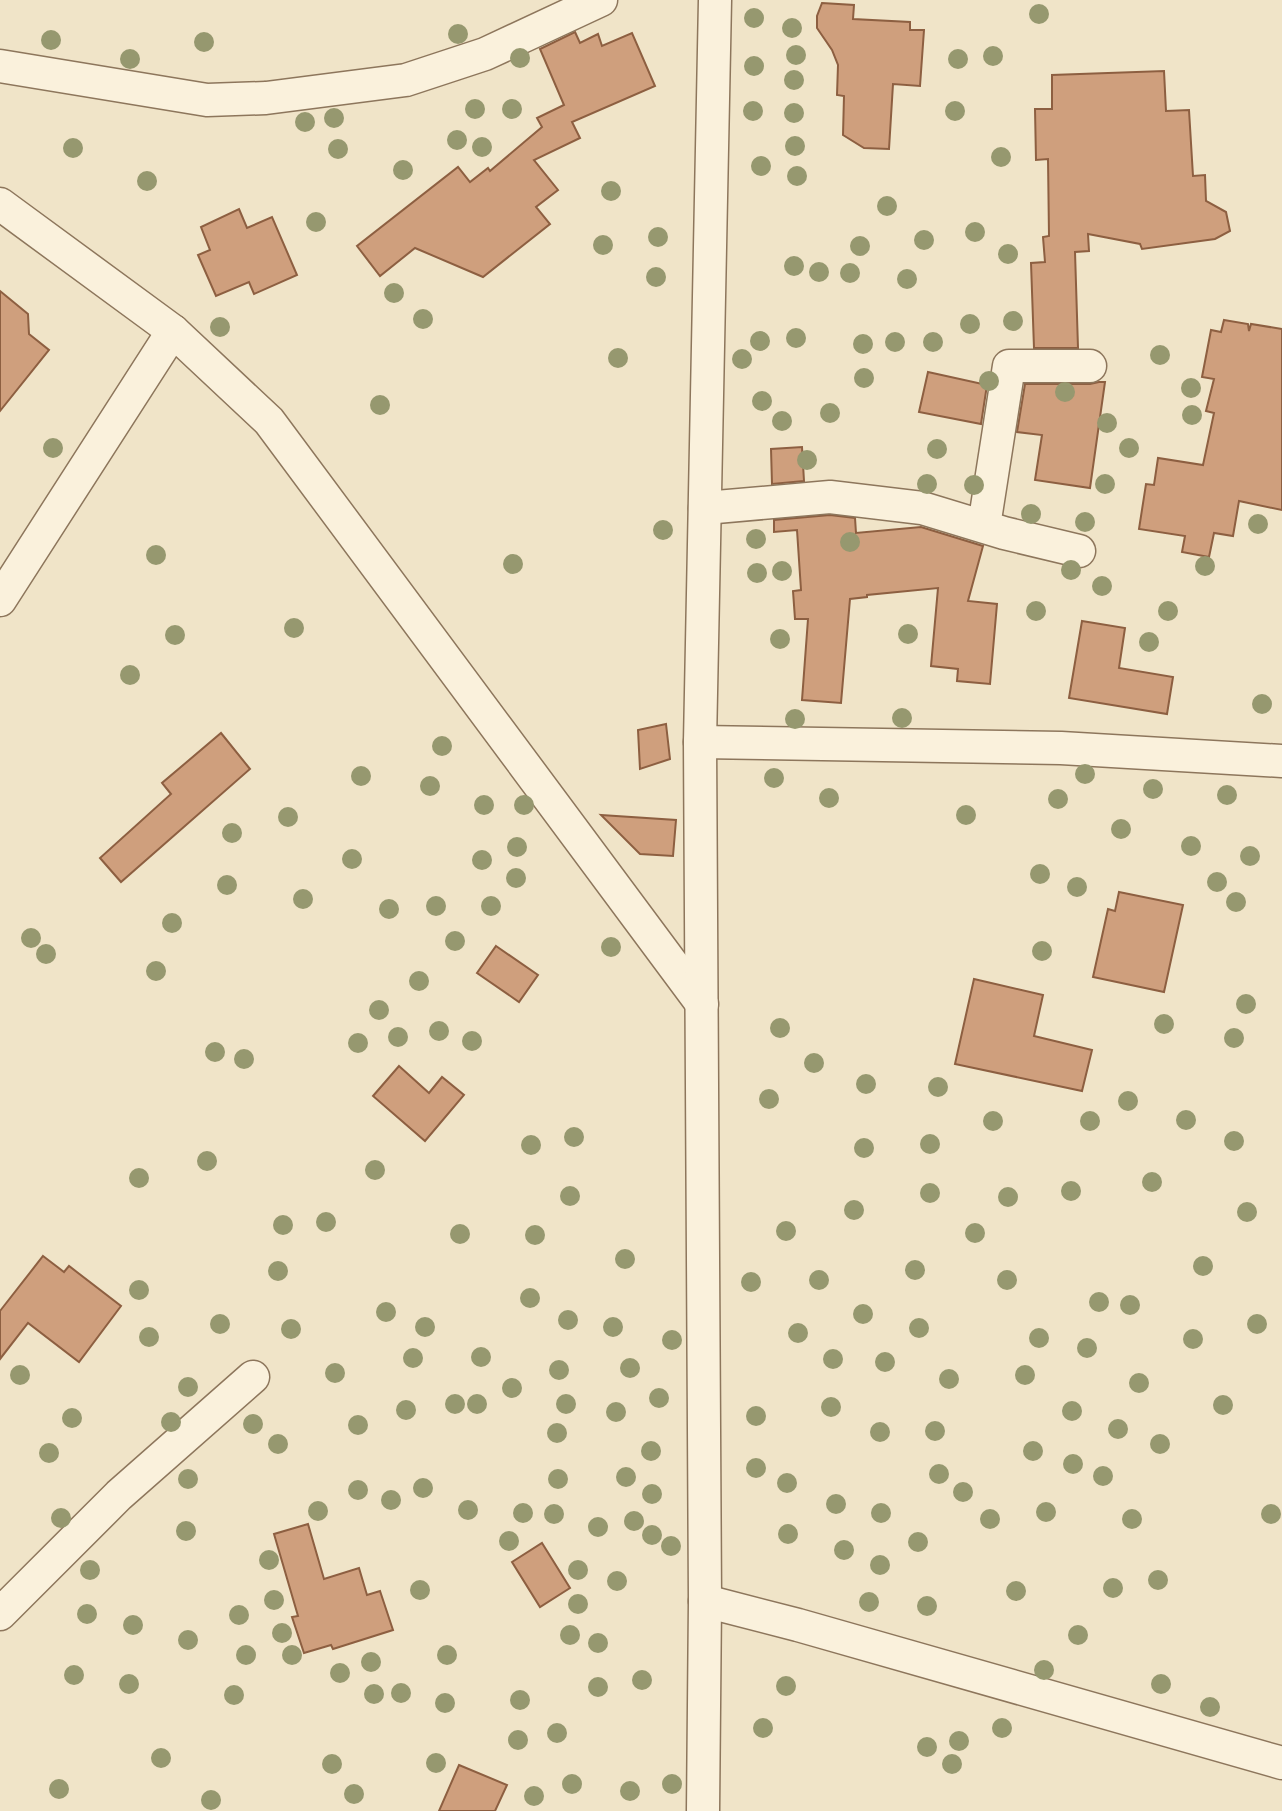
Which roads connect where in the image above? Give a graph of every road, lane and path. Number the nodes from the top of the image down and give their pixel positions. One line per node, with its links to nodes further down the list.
1 (601, 0): 3 (street)
2 (715, 0): 7 (street)
3 (0, 66)
4 (0, 204): 5 (street)
5 (173, 331): 10 (street); 13 (street)
6 (1090, 366): 8 (street)
7 (705, 508): 8 (street); 11 (street)
8 (984, 526): 9 (street)
9 (1079, 551)
10 (0, 600)
11 (700, 742): 12 (street); 13 (street)
12 (1282, 761)
13 (702, 1004): 15 (street)
14 (253, 1377): 16 (street)
15 (705, 1601): 17 (street); 18 (street)
16 (0, 1614)
17 (1282, 1763)
18 (703, 1811)

